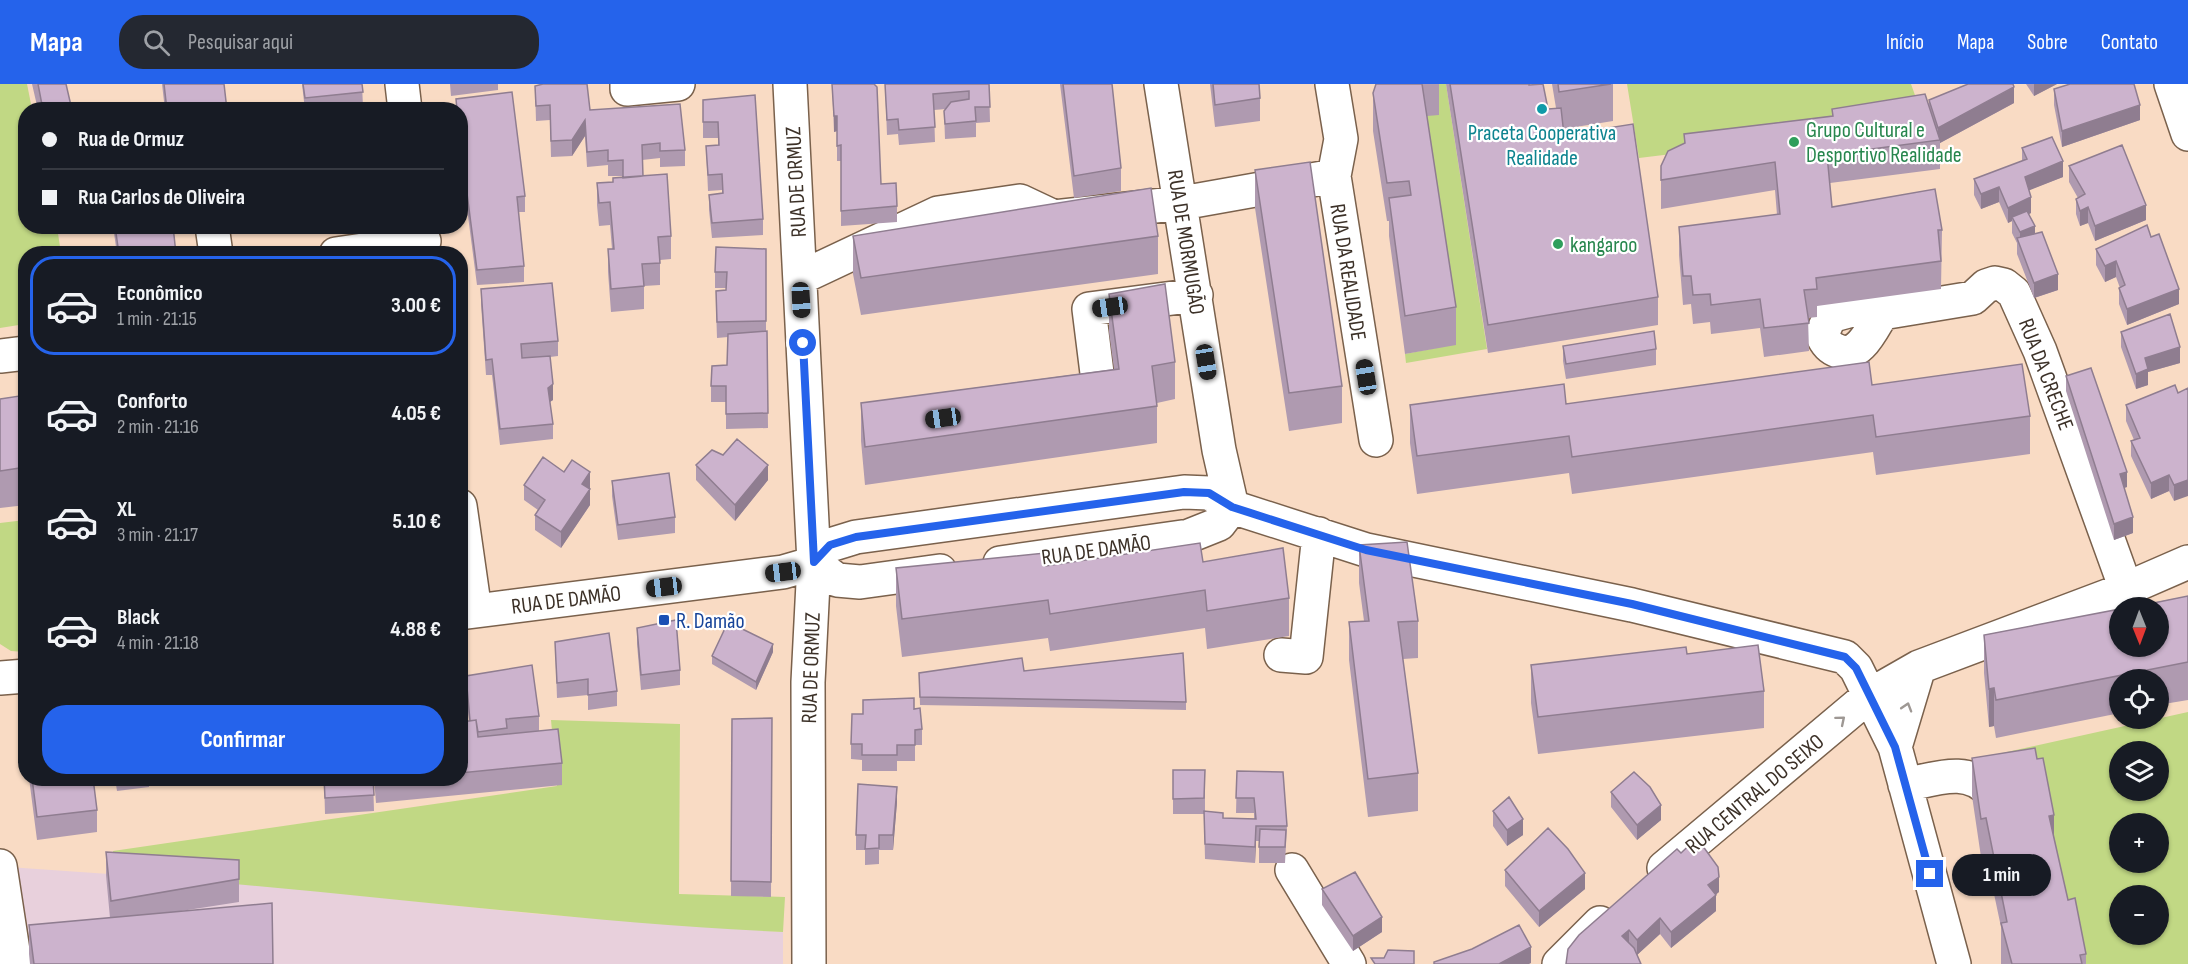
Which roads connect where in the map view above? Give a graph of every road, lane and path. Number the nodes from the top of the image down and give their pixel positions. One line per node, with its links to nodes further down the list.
1 (402, 84): 8 (street)
2 (627, 84): 3 (street)
3 (678, 84)
4 (790, 84): 14 (street, RUA DE ORMUZ)
5 (1161, 84): 11 (street, RUA DE MORMUGÃO)
6 (1332, 84): 10 (street, RUA DA REALIDADE)
7 (2171, 84): 9 (street)
8 (404, 102)
9 (2188, 134)
10 (1334, 176): 11 (street, RUA DA REALIDADE); 20 (street, RUA DA REALIDADE)
11 (1182, 203): 14 (street, RUA DA REALIDADE); 15 (street, RUA DE MORMUGÃO)
12 (424, 240): 13 (street)
13 (386, 246)
14 (800, 278): 23 (street, RUA DE ORMUZ)
15 (1196, 295): 19 (street); 21 (street, RUA DE MORMUGÃO)
16 (1882, 313): 25 (street, RUA DA CRECHE)
17 (18, 354): 18 (street)
18 (0, 356)
19 (1053, 403)
20 (1376, 440)
21 (1232, 507): 22 (street, RUA DE DAMÃO); 23 (street, RUA DE DAMÃO); 23 (street, RUA DE DAMÃO)
22 (1319, 534): 27 (street); 31 (street, RUA DE DAMÃO)
23 (814, 562): 26 (street, RUA DE DAMÃO); 38 (street, RUA DE ORMUZ)
24 (2188, 562): 25 (street, RUA CENTRAL DO SEIXO)
25 (2126, 589): 28 (street, RUA CENTRAL DO SEIXO)
26 (468, 612)
27 (1281, 655)
28 (1919, 667): 31 (street, RUA CENTRAL DO SEIXO); 32 (street, one-way to 28)
29 (18, 677): 30 (street)
30 (0, 678)
31 (1870, 695): 32 (street, RUA DE DAMÃO); 40 (street, RUA CENTRAL DO SEIXO, one-way to 31)
32 (1895, 747): 33 (street, RUA DE DAMÃO)
33 (1905, 785): 34 (street); 41 (street, RUA DE DAMÃO)
34 (1991, 793)
35 (0, 867): 37 (street)
36 (1292, 870): 39 (street)
37 (15, 964)
38 (809, 964)
39 (1349, 964)
40 (1559, 964)
41 (1954, 964)

